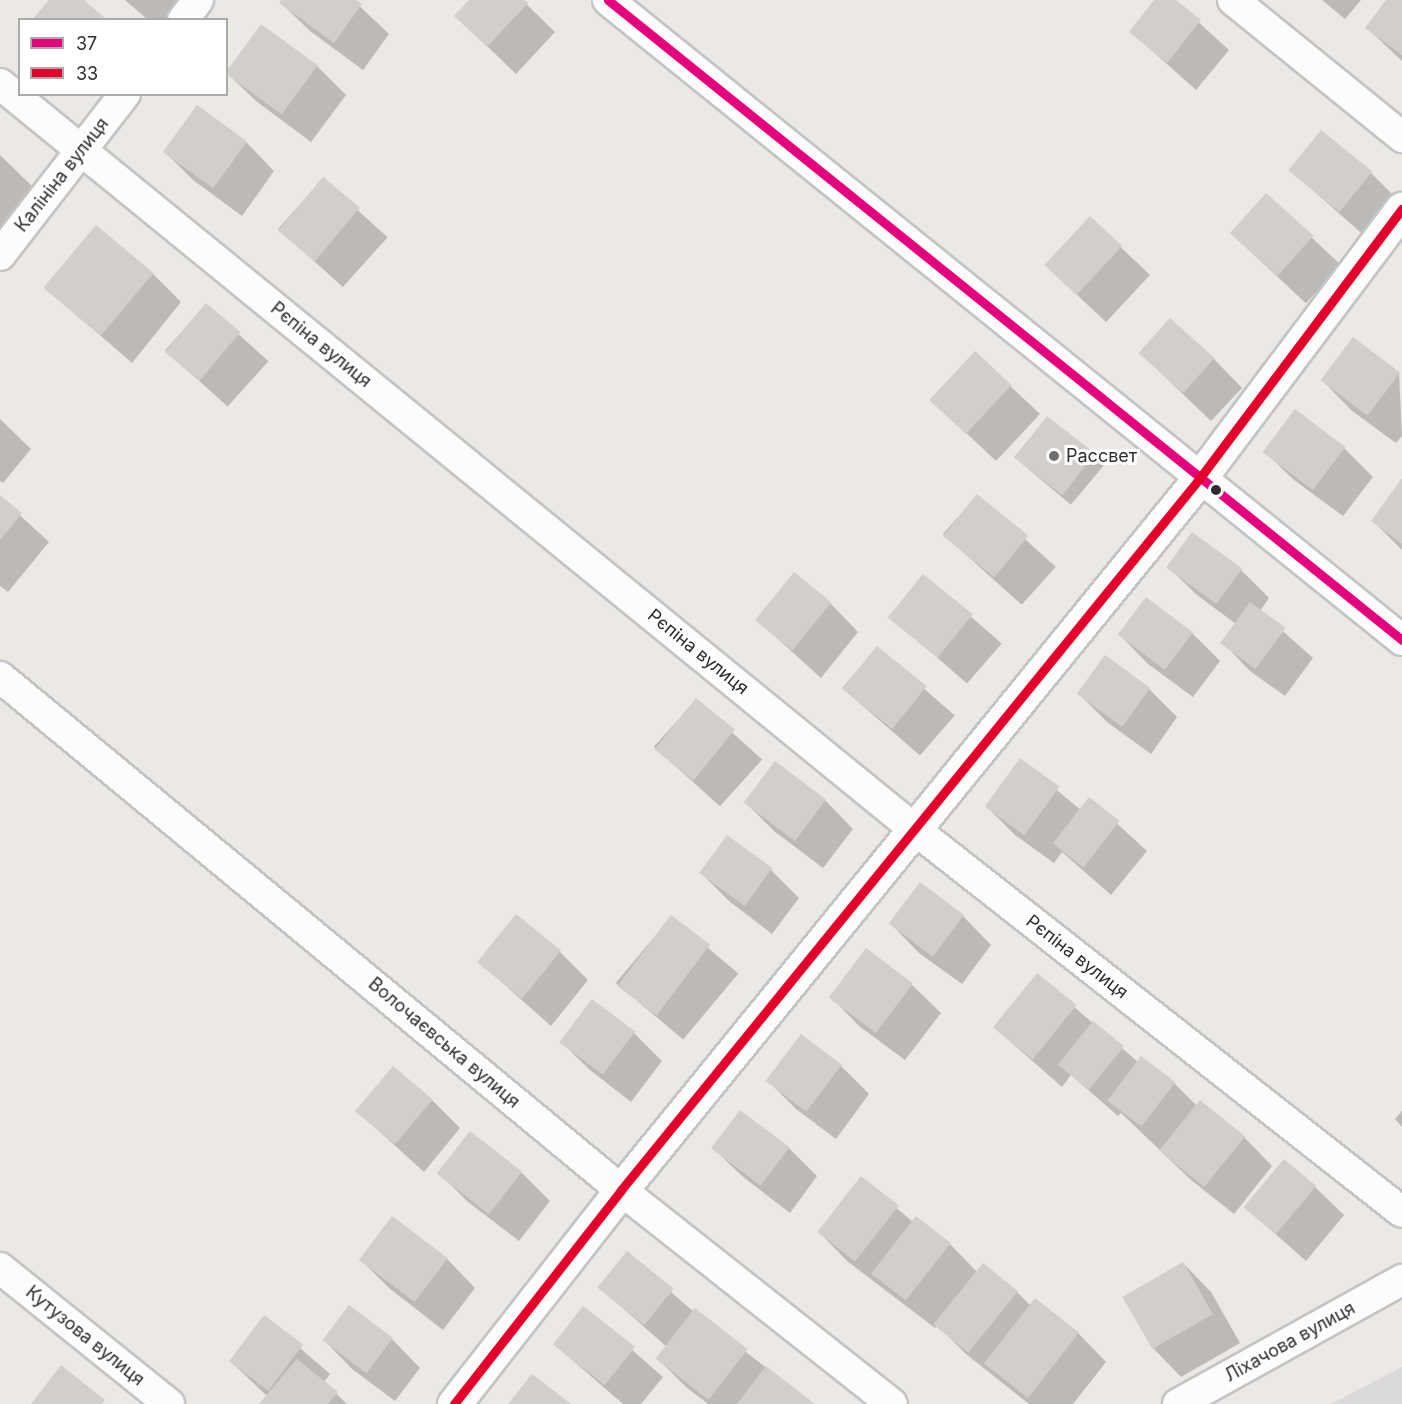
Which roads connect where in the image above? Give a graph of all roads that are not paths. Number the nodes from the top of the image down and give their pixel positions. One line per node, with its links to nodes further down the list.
1 (198, 0): 4 (street)
2 (608, 0): 11 (street)
3 (1233, 0): 7 (street)
4 (184, 18)
5 (0, 84): 8 (street, Рєпіна вулиця)
6 (123, 96): 8 (street, Калініна вулиця)
7 (1402, 137)
8 (82, 150): 10 (street, Калініна вулиця); 14 (street, Рєпіна вулиця)
9 (1402, 208): 11 (main road)
10 (0, 255)
11 (1198, 479): 12 (street); 14 (main road)
12 (1402, 640)
13 (0, 677): 15 (street, Волочаєвська вулиця)
14 (914, 829): 15 (main road); 16 (street, Рєпіна вулиця)
15 (621, 1190): 20 (main road); 21 (street, Волочаєвська вулиця)
16 (1402, 1212)
17 (0, 1268): 19 (street, Кутузова вулиця)
18 (1402, 1280): 22 (street, Ліхачова вулиця)
19 (169, 1404)
20 (454, 1404)
21 (892, 1404)
22 (1178, 1404)

